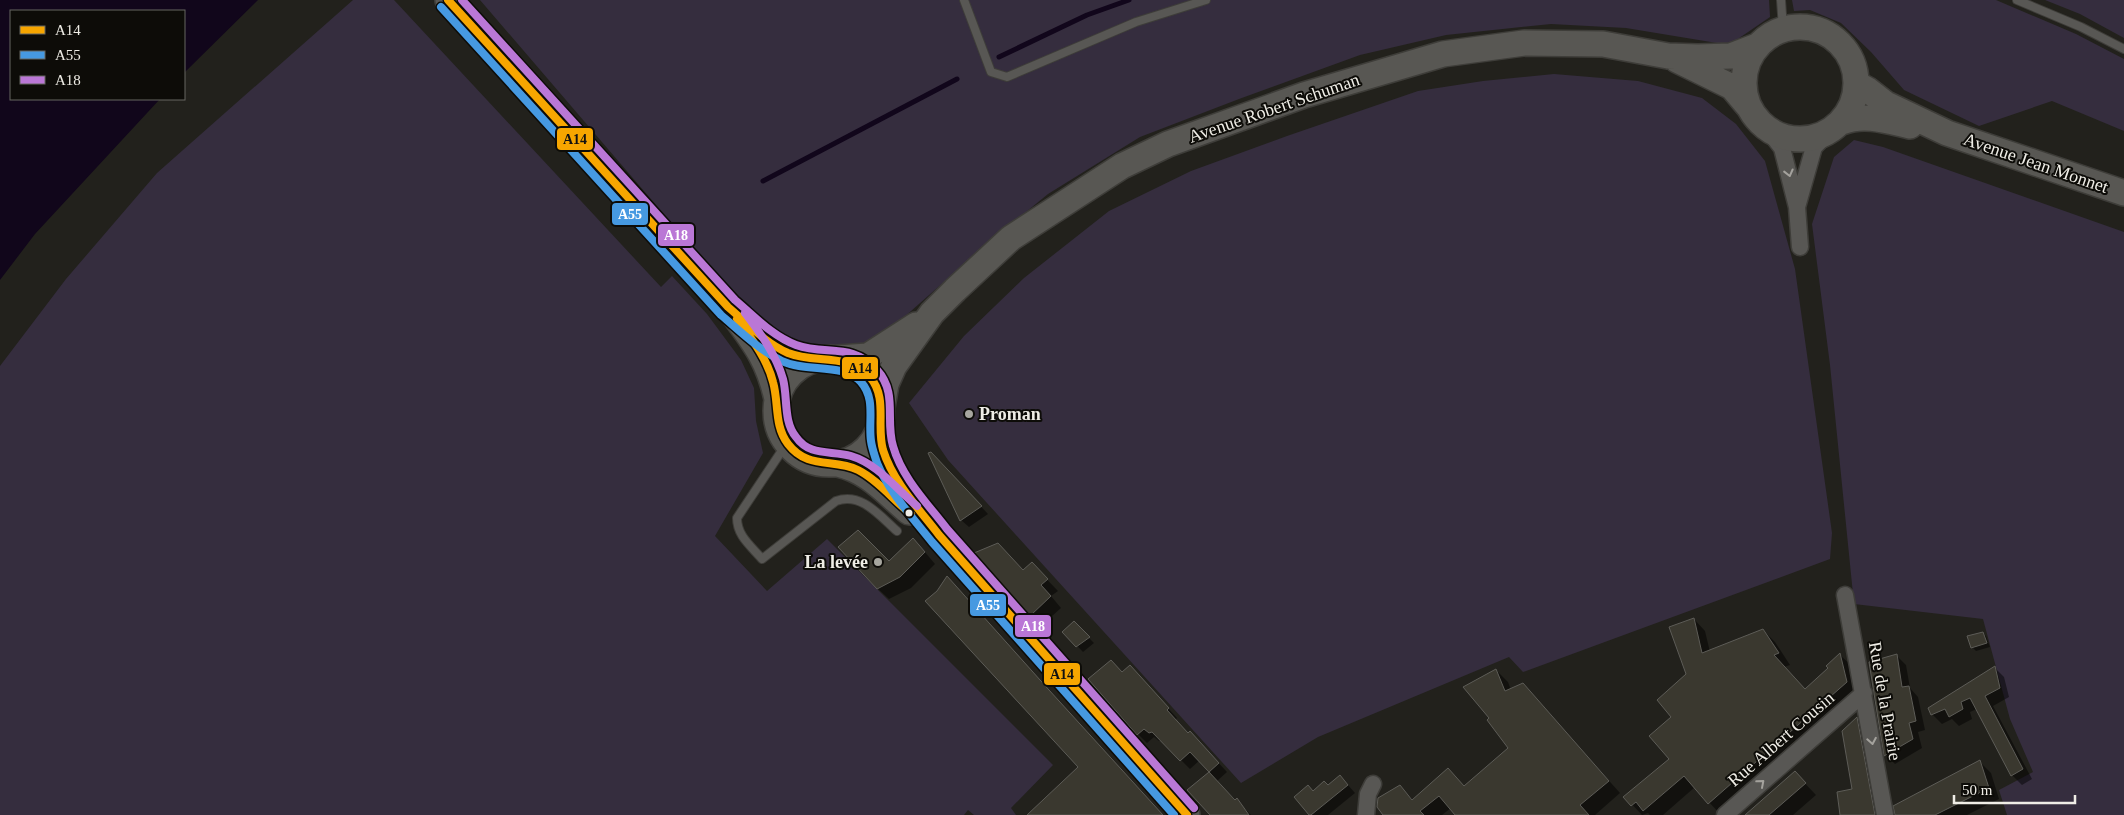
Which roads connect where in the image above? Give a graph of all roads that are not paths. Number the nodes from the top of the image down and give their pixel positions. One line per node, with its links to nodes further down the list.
1 (448, 0): 18 (main road)
2 (964, 0): 3 (lane)
3 (1206, 0)
4 (1781, 0): 6 (lane)
5 (2017, 0): 8 (lane)
6 (1784, 29): 7 (main road); 10 (main road)
7 (1757, 46): 9 (main road, Avenue Robert Schuman); 11 (main road)
8 (2124, 49)
9 (1668, 56): 11 (main road, Avenue Robert Schuman); 19 (main road, Avenue Robert Schuman)
10 (1857, 84): 12 (main road); 14 (main road, Avenue Jean Monnet)
11 (1748, 106): 13 (main road)
12 (1834, 128): 13 (main road); 14 (main road, Avenue Jean Monnet); 16 (street)
13 (1768, 130): 16 (street, one-way to 16)
14 (1947, 134): 15 (main road, Avenue Jean Monnet)
15 (2124, 193)
16 (1797, 207): 17 (street)
17 (1800, 247)
18 (728, 308): 21 (main road); 22 (main road)
19 (932, 313): 20 (main road, Avenue Robert Schuman); 23 (main road, Avenue Robert Schuman)
20 (838, 358): 21 (main road); 23 (main road)
21 (813, 360): 22 (main road)
22 (777, 399): 24 (main road)
23 (881, 416): 25 (main road); 27 (main road)
24 (787, 443): 25 (main road); 26 (lane)
25 (838, 464): 27 (main road)
26 (897, 531)
27 (939, 535): 31 (main road)
28 (1846, 595): 29 (street, Rue de la Prairie)
29 (1864, 693): 33 (street, Rue Albert Cousin, one-way to 29); 34 (street, Rue de la Prairie, one-way to 34)
30 (1373, 784): 32 (street)
31 (1187, 815)
32 (1366, 815)
33 (1724, 815)
34 (1885, 815)

